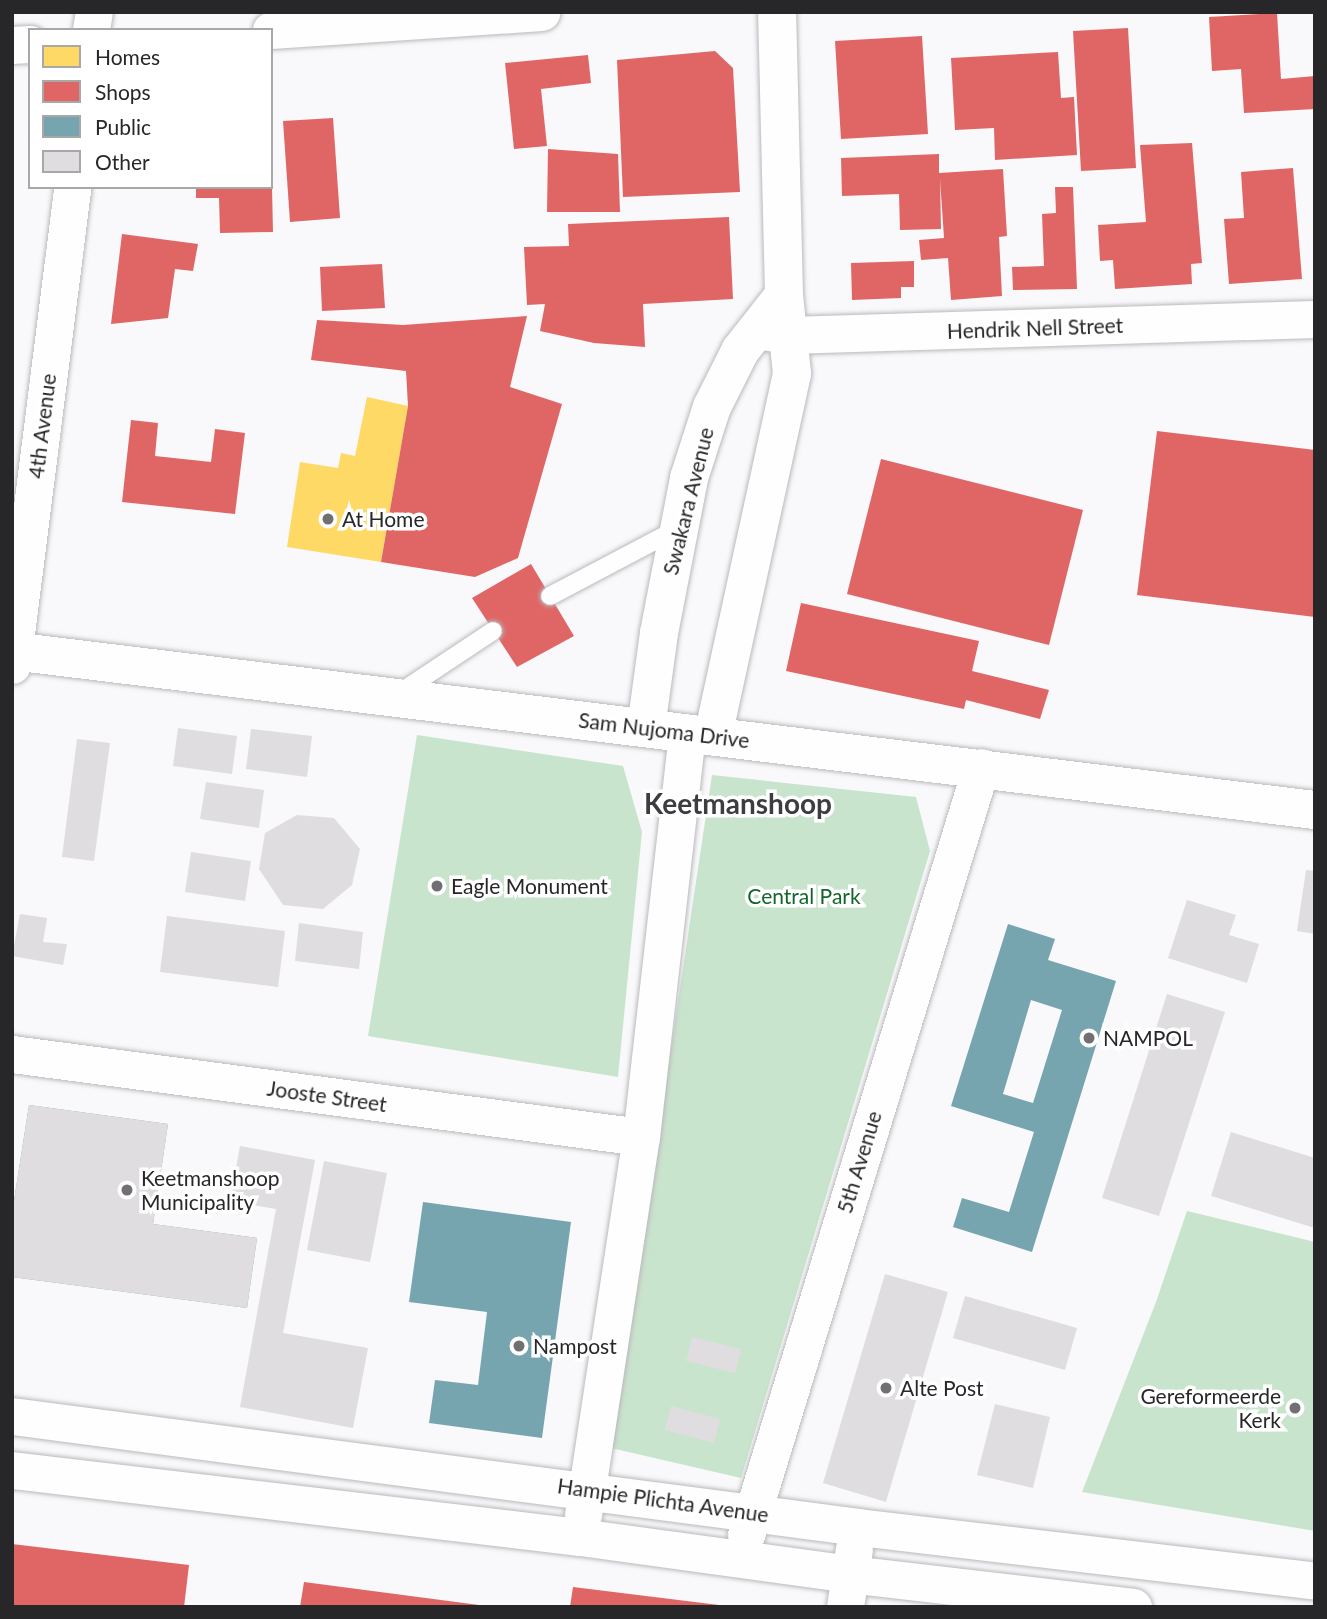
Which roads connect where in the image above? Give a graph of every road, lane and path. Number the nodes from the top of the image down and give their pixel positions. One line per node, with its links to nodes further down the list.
1 (541, 12): 3 (street)
2 (777, 12): 6 (main road)
3 (273, 30)
4 (72, 189): 10 (street, 4th Avenue)
5 (1315, 319): 6 (street, Hendrik Nell Street)
6 (772, 333): 7 (main road, Swakara Avenue); 13 (main road)
7 (677, 529): 8 (lane); 12 (main road, Swakara Avenue)
8 (550, 596)
9 (493, 631): 11 (lane)
10 (13, 656): 11 (main road, Sam Nujoma Drive)
11 (392, 697): 12 (main road, Sam Nujoma Drive)
12 (646, 728): 13 (main road, Sam Nujoma Drive)
13 (700, 735): 14 (main road, Sam Nujoma Drive); 17 (street)
14 (981, 766): 15 (main road, Sam Nujoma Drive); 21 (street, 5th Avenue)
15 (1315, 810)
16 (12, 1054): 17 (street, Jooste Street)
17 (641, 1137): 20 (street)
18 (12, 1416): 20 (street, Hampie Plichta Avenue)
19 (12, 1470): 23 (street)
20 (586, 1490): 21 (street, Hampie Plichta Avenue); 23 (street)
21 (751, 1511): 22 (street, Hampie Plichta Avenue); 24 (street, 5th Avenue)
22 (858, 1527): 25 (street, Hampie Plichta Avenue); 26 (street)
23 (580, 1536): 24 (street)
24 (740, 1558): 26 (street)
25 (1315, 1581)
26 (847, 1590): 27 (street)
27 (1133, 1607)

